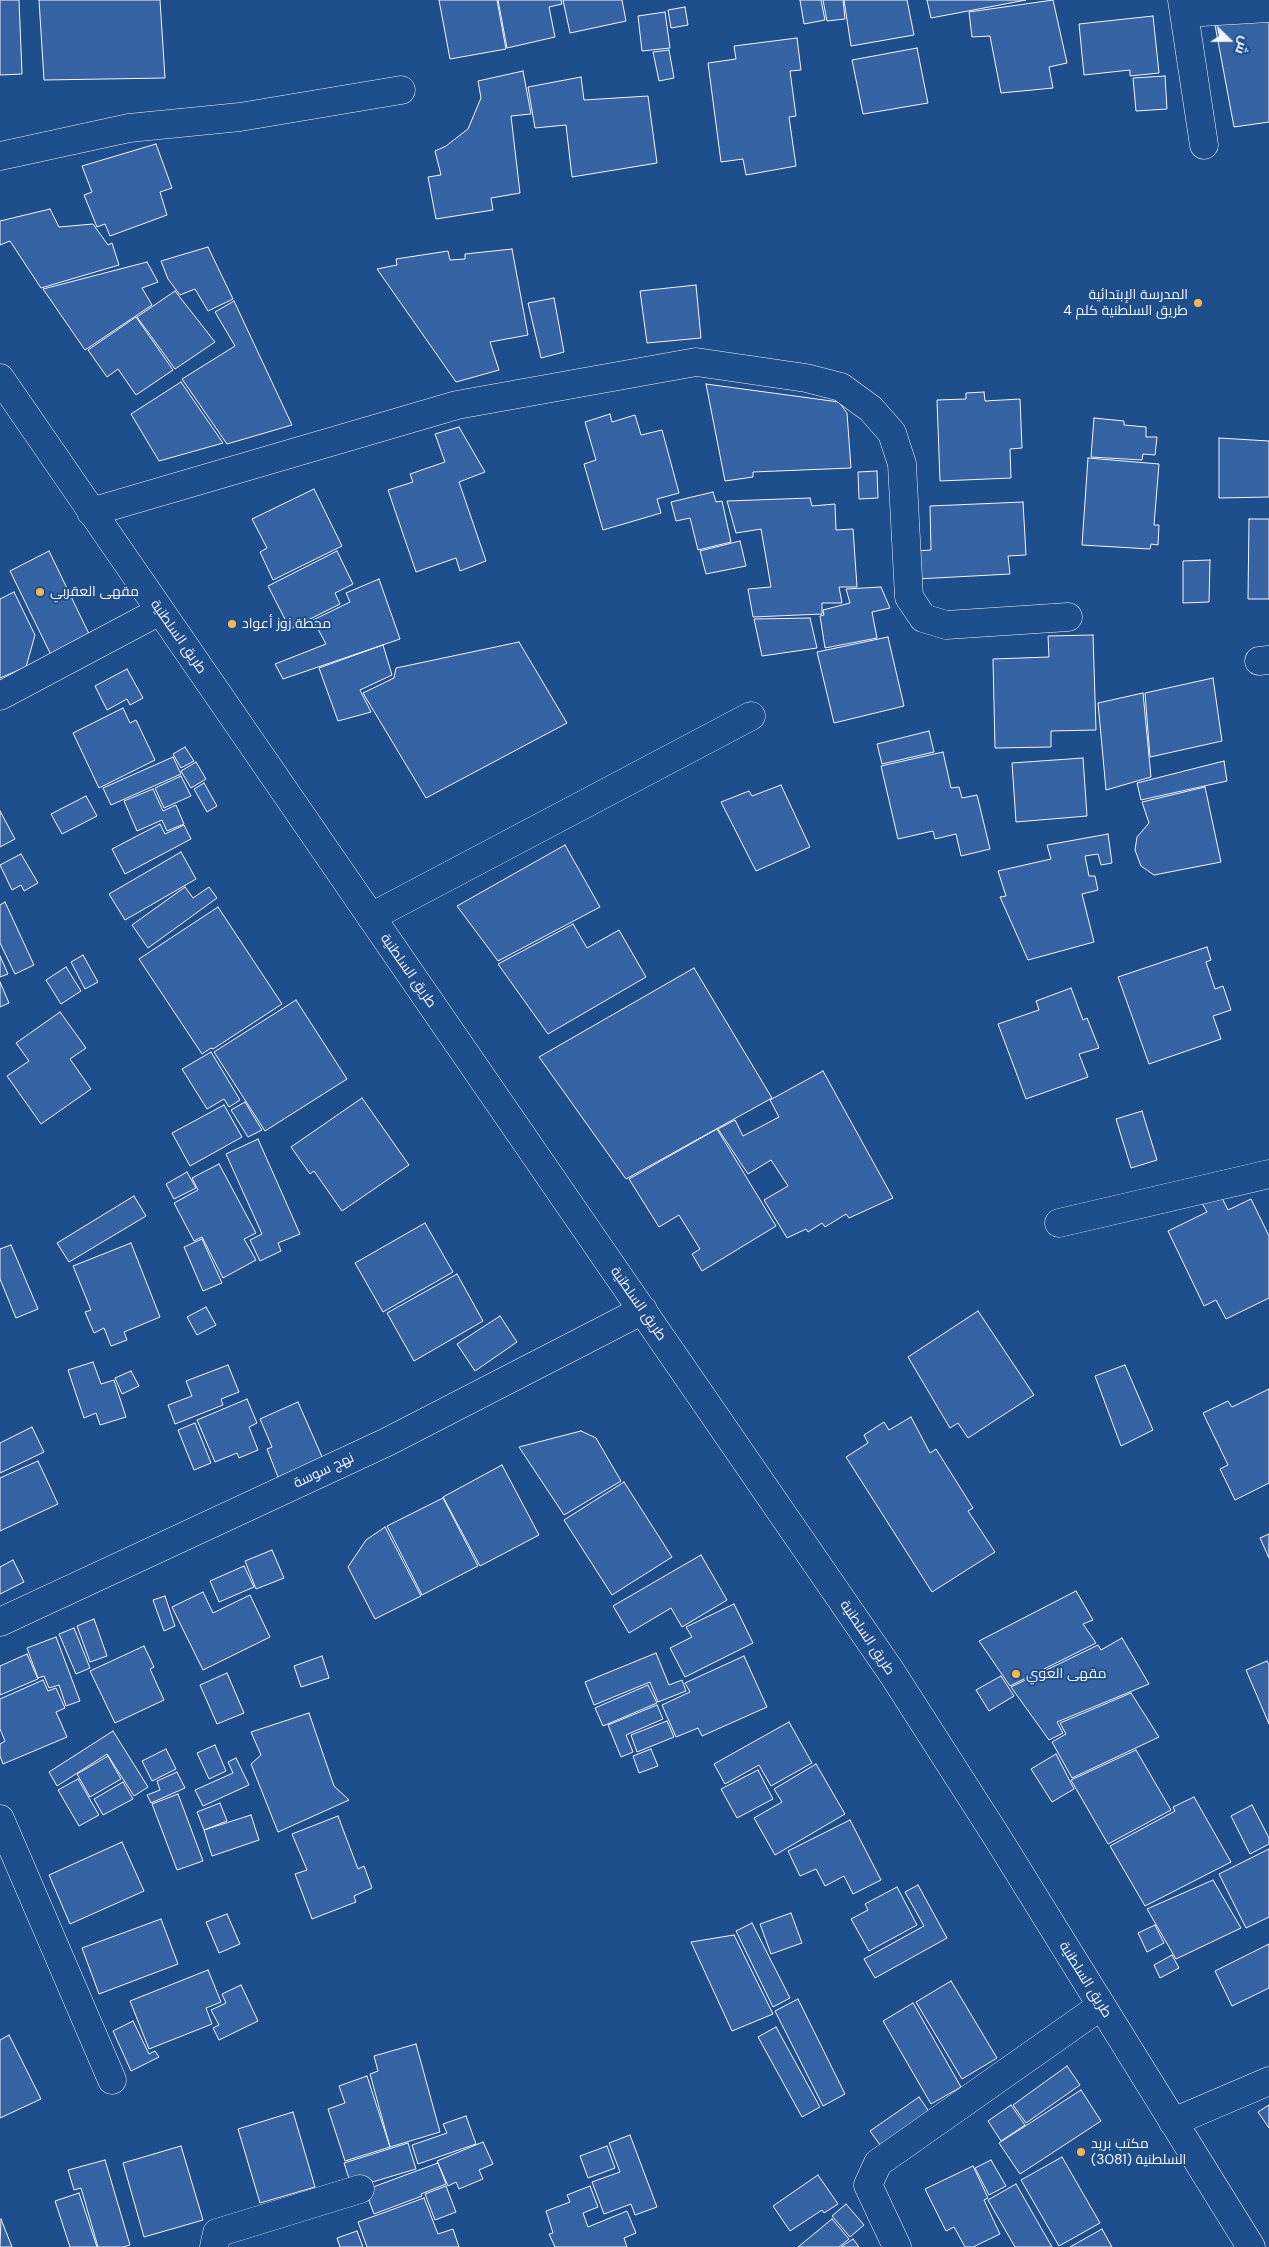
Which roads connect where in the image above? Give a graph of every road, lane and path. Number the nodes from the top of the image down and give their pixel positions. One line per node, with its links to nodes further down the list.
1 (1184, 6): 2 (street); 4 (street)
2 (1269, 8)
3 (401, 90): 5 (street)
4 (1204, 145)
5 (0, 156)
6 (0, 378): 7 (street, طريق السلطنية)
7 (91, 512): 8 (street, طريق السلطنية); 9 (street)
8 (160, 611): 10 (street); 12 (street, طريق السلطنية)
9 (1068, 617)
10 (0, 696)
11 (751, 716): 12 (street)
12 (371, 917): 15 (street, طريق السلطنية)
13 (1269, 1174): 14 (street)
14 (1059, 1223)
15 (642, 1310): 16 (street, نهج سوسة); 18 (street, طريق السلطنية)
16 (0, 1622)
17 (0, 1819): 19 (street)
18 (1101, 2006): 21 (street, طريق السلطنية); 24 (street)
19 (112, 2080)
20 (1269, 2082): 21 (street)
21 (1174, 2122): 25 (street, طريق السلطنية)
22 (360, 2190): 23 (street)
23 (214, 2247)
24 (897, 2247)
25 (1251, 2247)

